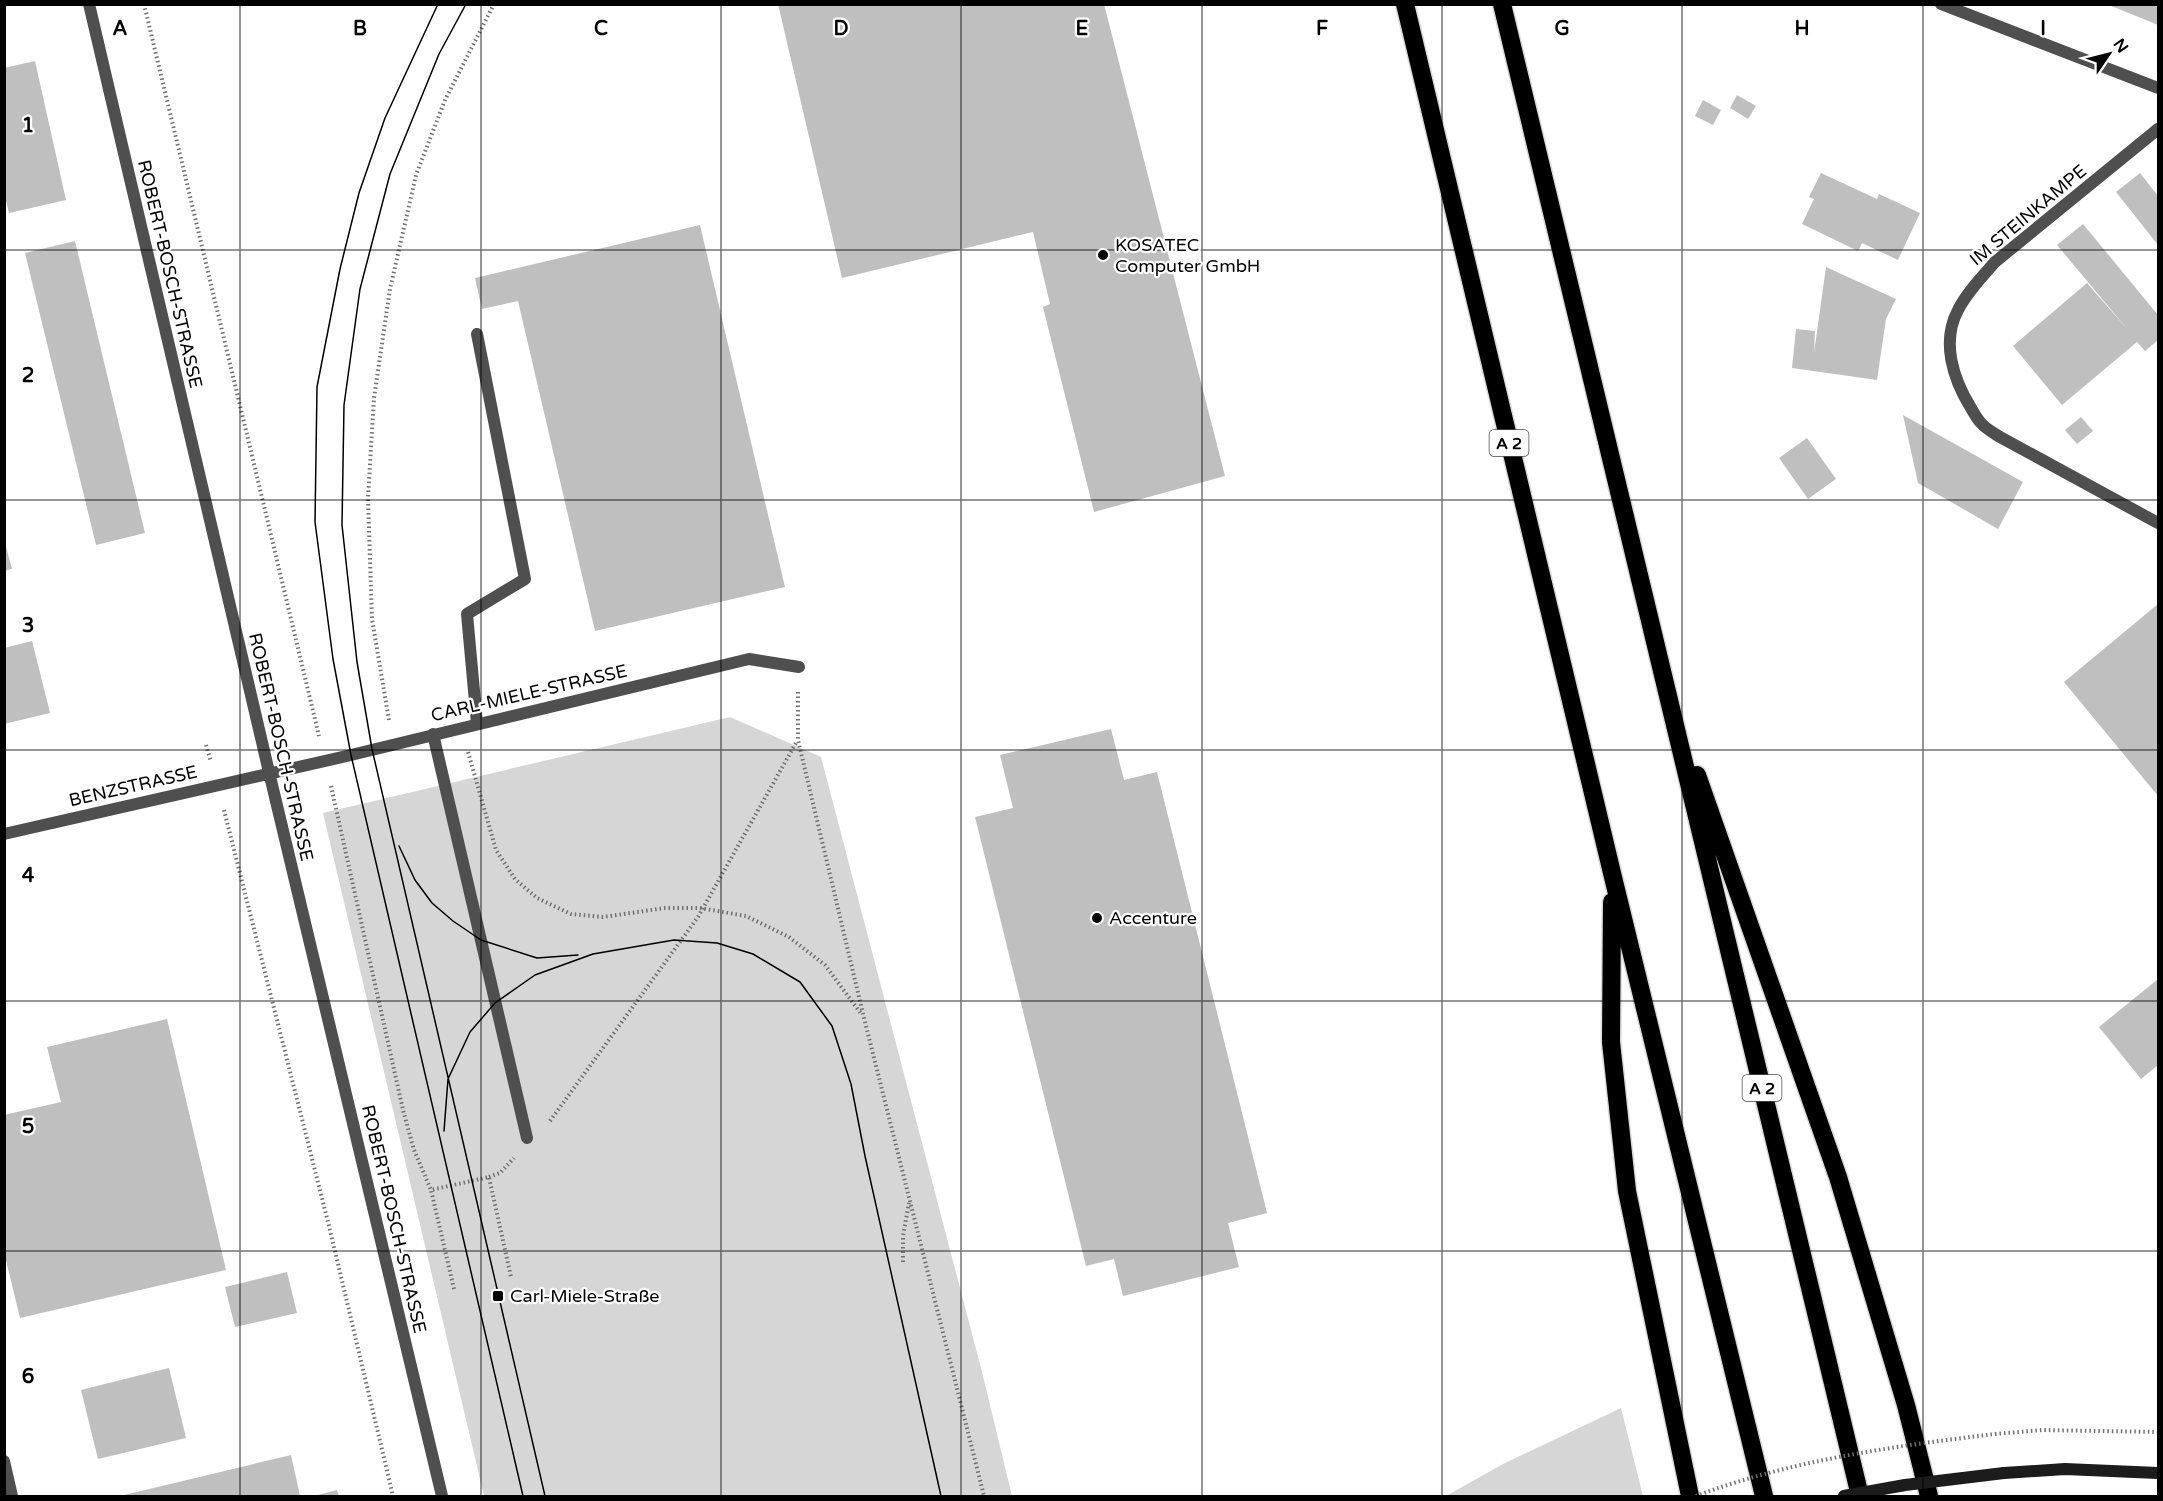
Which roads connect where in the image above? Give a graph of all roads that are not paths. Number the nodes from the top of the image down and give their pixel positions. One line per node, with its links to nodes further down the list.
1 (89, 4): 13 (street, ROBERT-BOSCH-STRASSE)
2 (1405, 4): 15 (highway, A 2)
3 (1502, 4): 10 (highway, A 2)
4 (1941, 4): 5 (street)
5 (2158, 88)
6 (2158, 129): 8 (street, IM STEINKAMPE)
7 (477, 334): 11 (street)
8 (2158, 523)
9 (799, 667): 11 (street, CARL-MIELE-STRASSE)
10 (1664, 680): 24 (highway, A 2); 25 (highway)
11 (477, 724): 12 (street, CARL-MIELE-STRASSE)
12 (433, 735): 13 (street, CARL-MIELE-STRASSE); 16 (street)
13 (269, 772): 14 (street, BENZSTRASSE); 20 (street, ROBERT-BOSCH-STRASSE)
14 (4, 834)
15 (1612, 873): 21 (highway); 22 (highway, A 2)
16 (527, 1138)
17 (4, 1461): 19 (street)
18 (2158, 1473): 23 (main road, bridge)
19 (12, 1497)
20 (442, 1497)
21 (1690, 1497)
22 (1764, 1497)
23 (1844, 1497)
24 (1860, 1497)
25 (1929, 1497)

